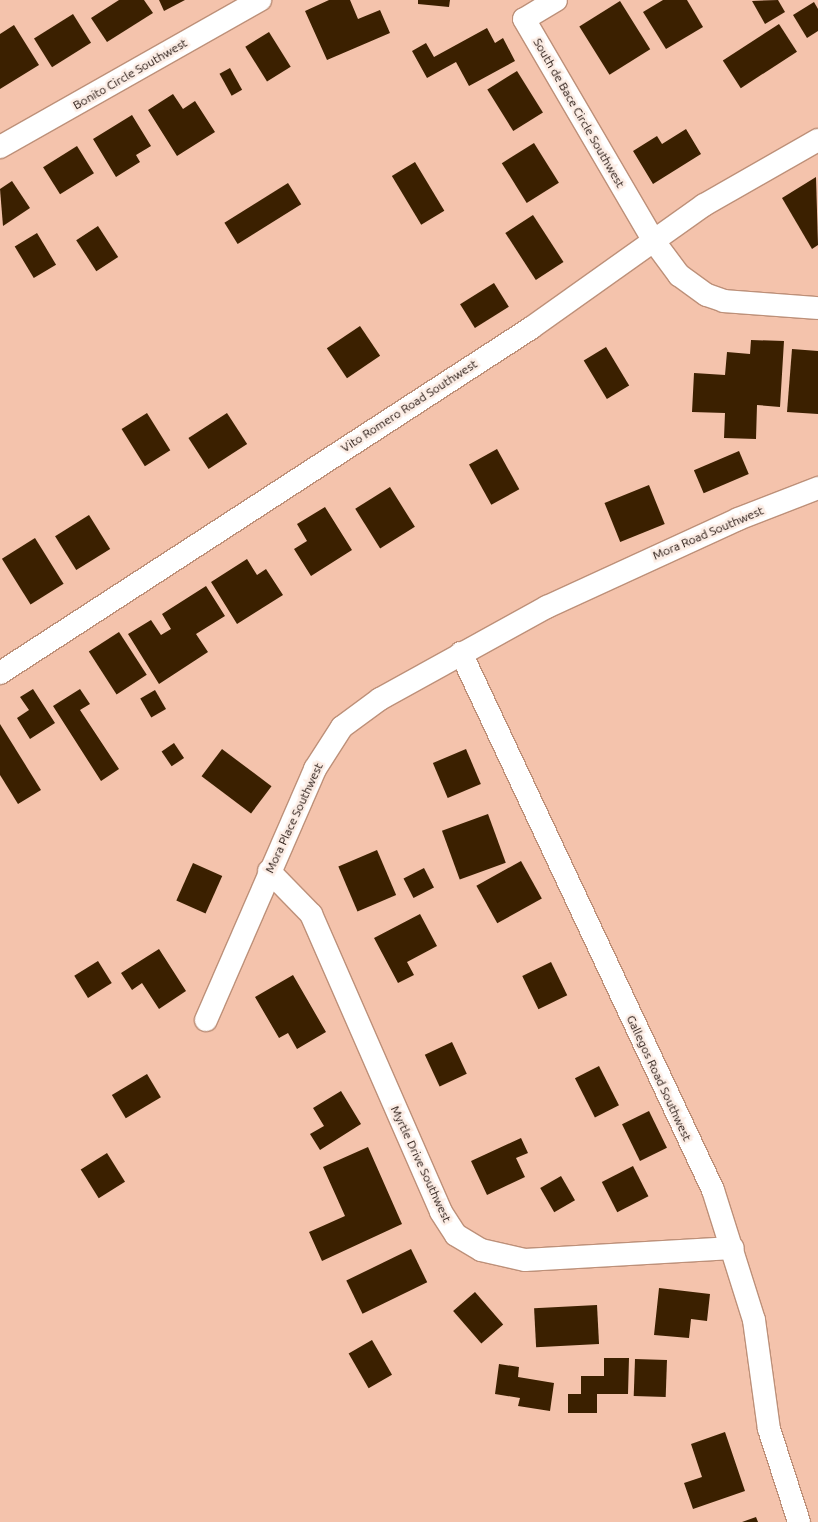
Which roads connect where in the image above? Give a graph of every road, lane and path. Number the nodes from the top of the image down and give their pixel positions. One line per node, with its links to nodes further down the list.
1 (260, 0): 4 (street, Bonito Circle Southwest)
2 (556, 0): 5 (street, South de Bace Circle Southwest)
3 (818, 140): 5 (street, Vito Romero Road Southwest)
4 (0, 147)
5 (653, 240): 6 (street); 10 (street, Vito Romero Road Southwest)
6 (818, 308)
7 (818, 488): 8 (street, Mora Road Southwest)
8 (600, 580): 9 (street, Mora Place Southwest)
9 (461, 653): 11 (street, Mora Place Southwest); 13 (street, Gallegos Road Southwest)
10 (0, 673)
11 (269, 872): 12 (street, Mora Place Southwest); 13 (street, Myrtle Drive Southwest)
12 (206, 1020)
13 (733, 1248): 14 (street, Gallegos Road Southwest)
14 (799, 1522)

